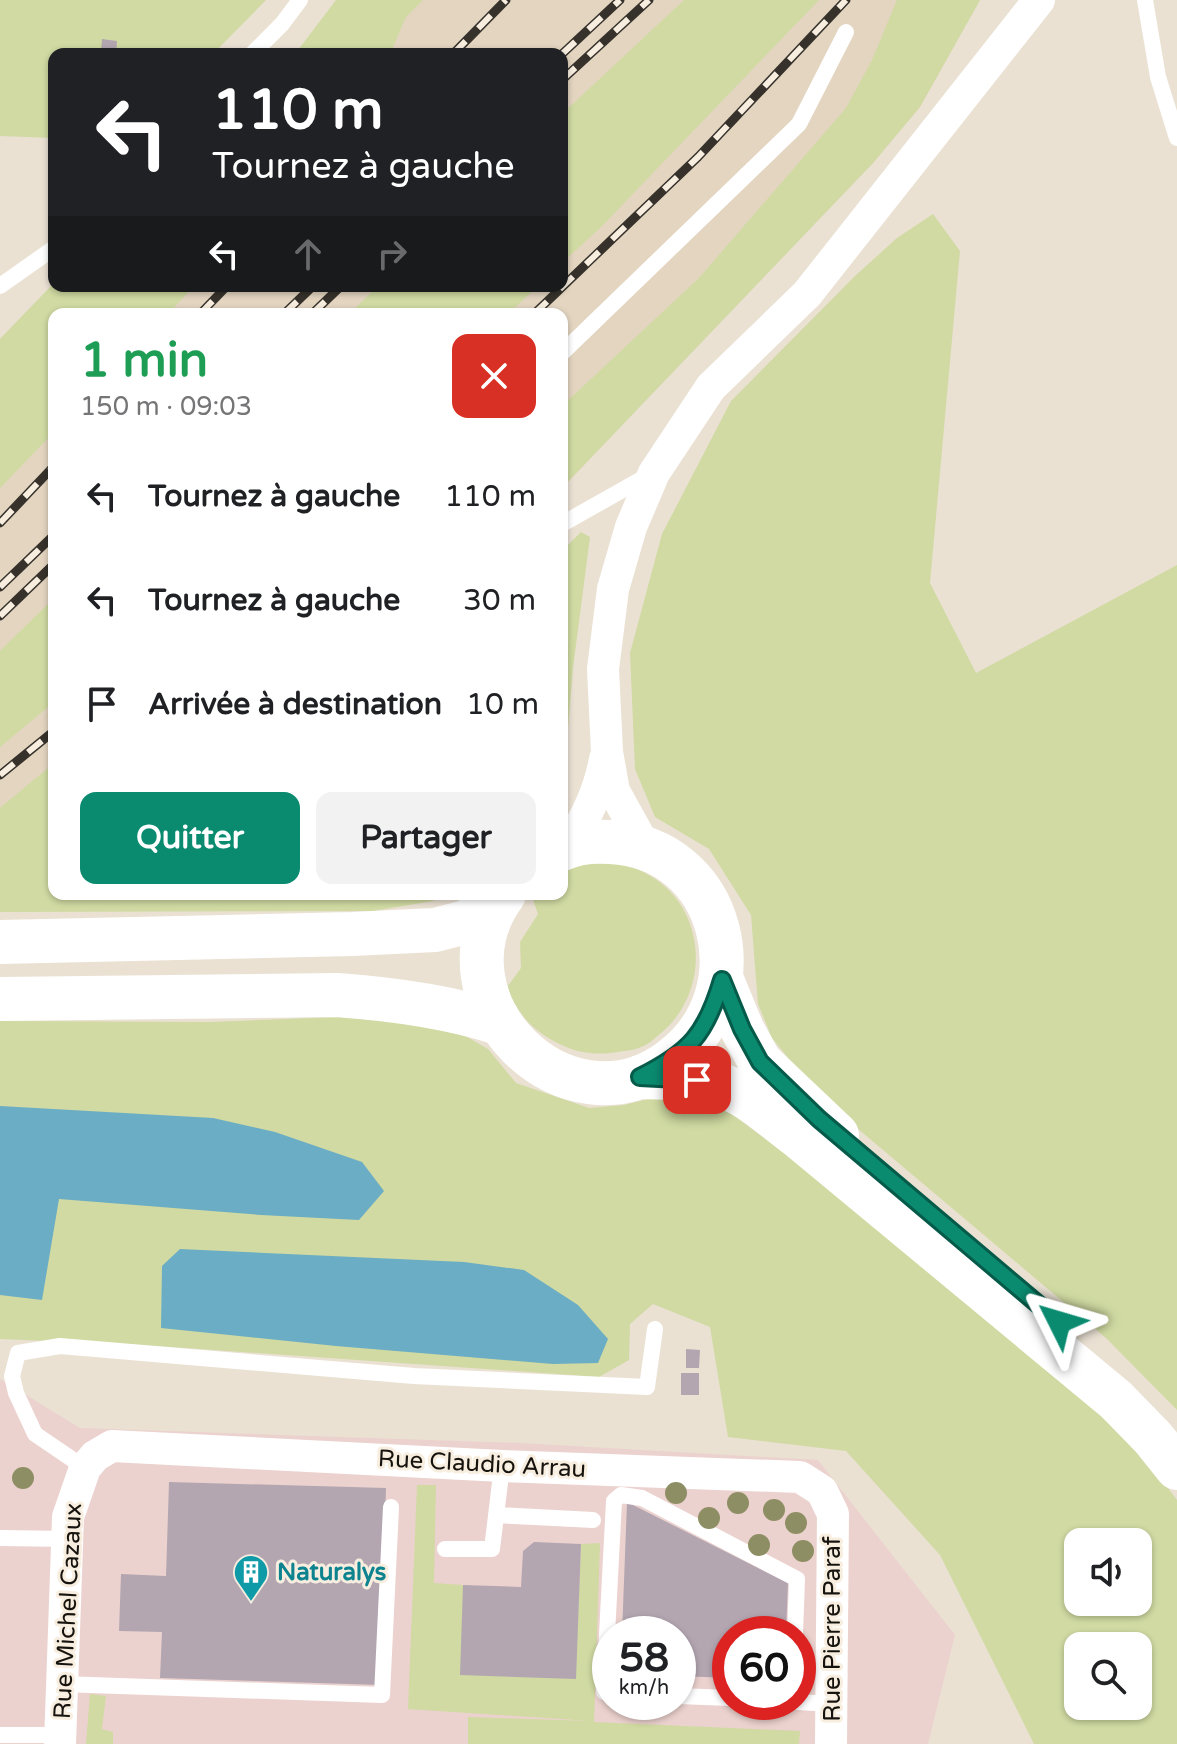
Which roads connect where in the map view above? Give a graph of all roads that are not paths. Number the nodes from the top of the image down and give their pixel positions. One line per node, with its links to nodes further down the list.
1 (300, 0): 5 (lane)
2 (1039, 0): 10 (street)
3 (1145, 0): 6 (lane)
4 (846, 32): 9 (lane)
5 (258, 48)
6 (1177, 138)
7 (48, 252): 8 (lane)
8 (0, 286)
9 (568, 347)
10 (654, 473): 11 (lane); 12 (street)
11 (568, 521)
12 (607, 752): 13 (street); 15 (street)
13 (568, 843)
14 (568, 846): 15 (main road)
15 (646, 849): 19 (main road)
16 (499, 900): 18 (main road)
17 (501, 900): 21 (main road)
18 (0, 942)
19 (722, 980): 22 (main road); 24 (main road)
20 (0, 999): 21 (main road)
21 (499, 1023): 22 (main road)
22 (640, 1077): 28 (main road)
23 (655, 1329): 27 (lane)
24 (1177, 1430)
25 (112, 1446): 26 (street, Rue Claudio Arrau); 27 (street, Rue Michel Cazaux)
26 (502, 1466): 30 (street, Rue Claudio Arrau); 31 (lane)
27 (85, 1468): 34 (street, Rue Michel Cazaux)
28 (1177, 1468)
29 (391, 1507): 38 (lane)
30 (833, 1514): 40 (street, Rue Pierre Paraf)
31 (496, 1515): 32 (lane); 35 (lane)
32 (593, 1520)
33 (0, 1538): 34 (lane)
34 (68, 1539): 38 (street, Rue Michel Cazaux)
35 (445, 1549)
36 (608, 1616): 37 (lane)
37 (796, 1616)
38 (62, 1684): 42 (street, Rue Michel Cazaux)
39 (816, 1703): 40 (lane)
40 (831, 1704): 43 (street, Rue Pierre Paraf)
41 (0, 1735): 42 (lane)
42 (60, 1739)
43 (831, 1744)

